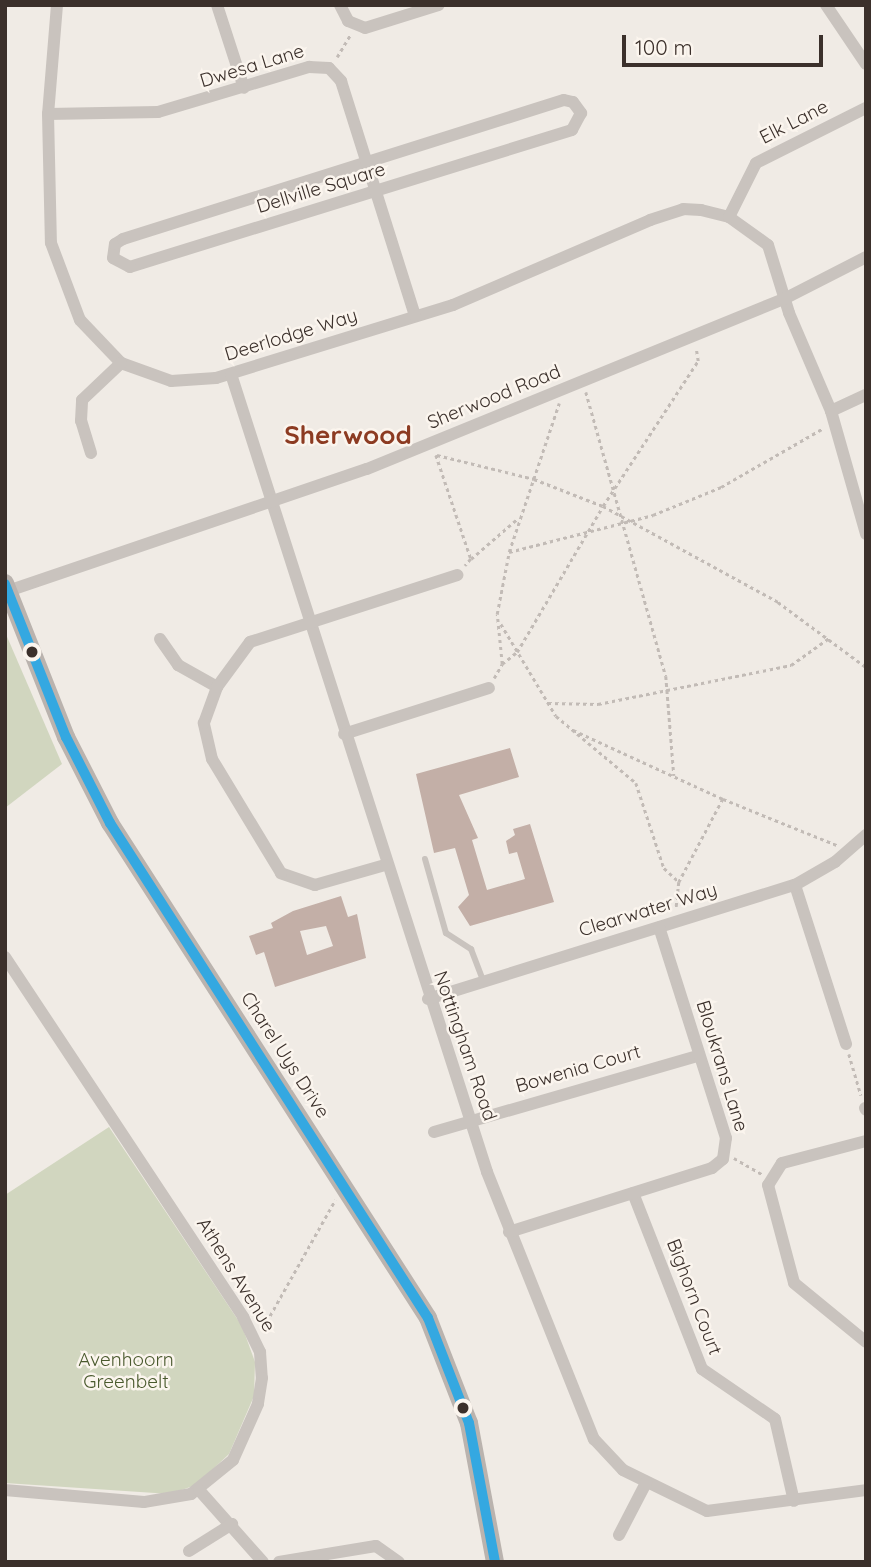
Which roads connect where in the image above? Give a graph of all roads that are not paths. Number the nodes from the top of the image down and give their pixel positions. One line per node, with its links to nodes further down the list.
1 (57, 5): 9 (street, Deerlodge Way)
2 (217, 5): 7 (street)
3 (340, 5): 4 (street)
4 (439, 5)
5 (826, 5): 6 (street)
6 (866, 64)
7 (244, 88): 9 (street, Dwesa Lane); 10 (street, Dwesa Lane)
8 (866, 108): 12 (street, Elk Lane)
9 (48, 114): 16 (street, Deerlodge Way)
10 (367, 162): 11 (street, Dwesa Lane); 11 (street, Dellville Square); 11 (street, Dellville Square)
11 (376, 191): 15 (street, Dwesa Lane)
12 (729, 217): 14 (street, Deerlodge Way); 15 (street, Deerlodge Way)
13 (866, 257): 14 (street, Sherwood Road)
14 (784, 299): 19 (street); 21 (street, Sherwood Road)
15 (415, 316): 17 (street, Deerlodge Way)
16 (121, 363): 17 (street, Deerlodge Way); 20 (street)
17 (231, 374): 21 (street, Nottingham Road)
18 (866, 395): 19 (street)
19 (832, 417): 22 (street)
20 (91, 453)
21 (271, 503): 24 (street, Sherwood Road); 25 (street, Nottingham Road)
22 (864, 525)
23 (457, 575): 25 (street)
24 (6, 589): 58 (main road, Charel Uys Drive)
25 (309, 622): 27 (street); 29 (street, Nottingham Road)
26 (160, 639): 27 (street)
27 (217, 687): 32 (street)
28 (489, 688): 29 (street)
29 (344, 734): 32 (street, Nottingham Road)
30 (866, 835): 33 (street, Clearwater Way)
31 (425, 859): 36 (lane)
32 (385, 865): 37 (street, Nottingham Road)
33 (795, 885): 34 (street, Clearwater Way); 38 (street)
34 (659, 927): 36 (street, Clearwater Way); 39 (street, Bloukrans Lane)
35 (5, 957): 48 (street, Athens Avenue)
36 (484, 982): 37 (street, Clearwater Way)
37 (428, 999): 40 (street, Nottingham Road)
38 (846, 1044)
39 (698, 1056): 40 (street, Bowenia Court); 43 (street, Bloukrans Lane)
40 (470, 1121): 41 (street, Bowenia Court); 44 (street, Nottingham Road)
41 (434, 1132)
42 (866, 1141): 45 (street)
43 (633, 1193): 44 (street, Bloukrans Lane); 50 (street, Bighorn Court)
44 (509, 1232): 46 (street, Nottingham Road)
45 (866, 1342)
46 (646, 1483): 50 (street, Nottingham Road); 52 (street)
47 (5, 1490): 48 (street, Athens Avenue)
48 (199, 1490): 51 (street)
49 (866, 1490): 50 (street, Nottingham Road)
50 (794, 1501)
51 (232, 1524): 53 (street); 55 (street)
52 (619, 1535)
53 (189, 1551)
54 (303, 1560): 56 (street); 57 (street)
55 (263, 1562)
56 (279, 1562)
57 (399, 1562)
58 (495, 1562)

